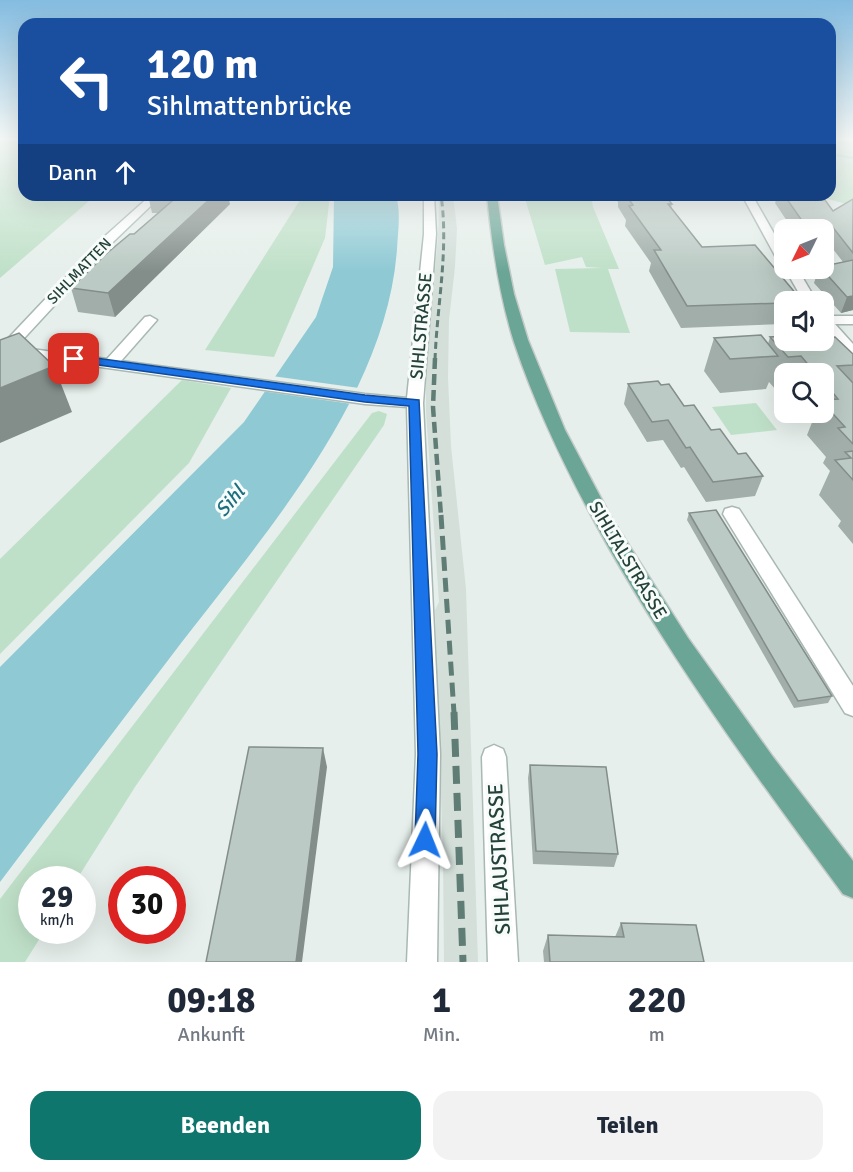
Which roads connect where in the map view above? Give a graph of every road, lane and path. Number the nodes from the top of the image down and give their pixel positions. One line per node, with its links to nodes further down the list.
1 (150, 201): 10 (street, SIHLMATTEN)
2 (429, 201): 13 (street, SIHLSTRASSE)
3 (493, 201): 17 (main road, SIHLTALSTRASSE)
4 (750, 201): 5 (street)
5 (774, 243)
6 (150, 320): 12 (street)
7 (834, 320): 8 (street)
8 (853, 320)
9 (834, 331): 11 (street)
10 (2, 352): 12 (street, SIHLMATTEN)
11 (853, 353)
12 (111, 364): 13 (street, SIHLMATTEN)
13 (415, 403): 18 (street, SIHLSTRASSE)
14 (732, 514): 15 (street)
15 (853, 706)
16 (494, 757): 19 (street, SIHLAUSTRASSE)
17 (853, 884)
18 (422, 962)
19 (503, 962)

